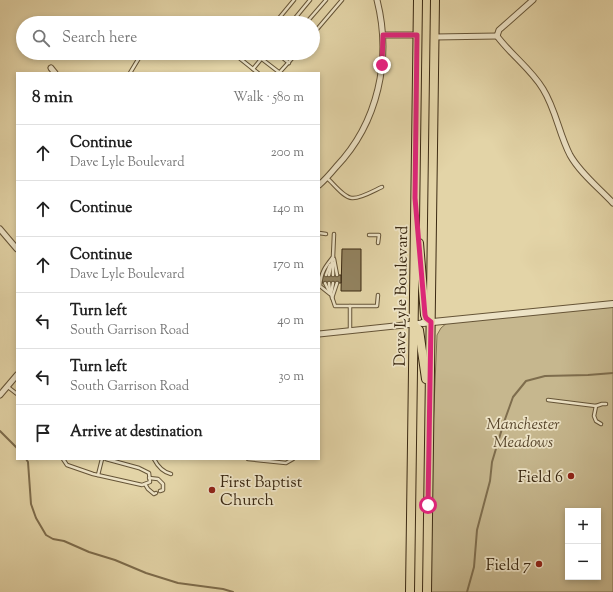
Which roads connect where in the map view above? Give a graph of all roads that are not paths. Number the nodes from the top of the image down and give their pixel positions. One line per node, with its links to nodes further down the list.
1 (294, 0): 9 (lane)
2 (310, 0): 10 (lane)
3 (326, 0): 11 (lane)
4 (342, 0): 12 (lane)
5 (377, 0): 13 (street)
6 (418, 0): 14 (main road, Dave Lyle Boulevard)
7 (435, 0): 16 (main road, Dave Lyle Boulevard)
8 (533, 0): 15 (street)
9 (281, 16)
10 (297, 16)
11 (312, 16)
12 (320, 26)
13 (383, 35): 14 (street); 31 (street)
14 (417, 35): 34 (main road, Dave Lyle Boulevard)
15 (497, 36): 16 (street); 35 (street)
16 (435, 37): 52 (main road, Dave Lyle Boulevard)
17 (138, 60): 27 (lane)
18 (242, 60): 25 (lane)
19 (261, 60): 25 (lane)
20 (263, 60): 29 (lane)
21 (285, 60): 23 (lane)
22 (291, 60): 23 (lane)
23 (288, 63): 30 (lane)
24 (51, 68): 26 (street)
25 (253, 69): 28 (lane)
26 (54, 72)
27 (131, 72)
28 (257, 72)
29 (279, 72)
30 (281, 72)
31 (327, 177): 32 (street); 33 (lane)
32 (320, 183)
33 (382, 187)
34 (415, 198): 52 (main road); 53 (main road, Dave Lyle Boulevard)
35 (613, 203)
36 (0, 229): 42 (street)
37 (320, 234): 38 (lane)
38 (326, 234)
39 (334, 234): 43 (lane)
40 (369, 235): 41 (lane)
41 (378, 242)
42 (16, 248)
43 (333, 257): 43 (lane); 49 (lane)
44 (325, 283): 49 (lane)
45 (329, 283): 49 (lane)
46 (333, 283): 49 (lane)
47 (337, 283): 49 (lane)
48 (378, 295): 51 (lane)
49 (331, 296): 51 (lane)
50 (613, 304): 52 (street)
51 (350, 306): 54 (lane)
52 (427, 323): 53 (street); 62 (main road, Dave Lyle Boulevard)
53 (413, 324): 54 (street); 62 (main road); 77 (main road, Dave Lyle Boulevard)
54 (350, 331): 55 (street)
55 (320, 334)
56 (16, 376): 57 (street)
57 (7, 387): 58 (lane); 59 (street)
58 (16, 393)
59 (0, 395)
60 (548, 400): 63 (lane)
61 (606, 404): 63 (lane)
62 (430, 405): 78 (main road, Dave Lyle Boulevard)
63 (596, 406): 64 (lane)
64 (601, 424)
65 (64, 460): 72 (lane)
66 (102, 460): 72 (lane)
67 (110, 460): 73 (lane)
68 (154, 460): 71 (lane)
69 (258, 460): 70 (lane)
70 (291, 460)
71 (171, 474)
72 (99, 476): 74 (lane)
73 (149, 478): 74 (lane); 75 (lane)
74 (146, 484): 76 (lane)
75 (160, 491)
76 (156, 493)
77 (410, 592)
78 (427, 592)

